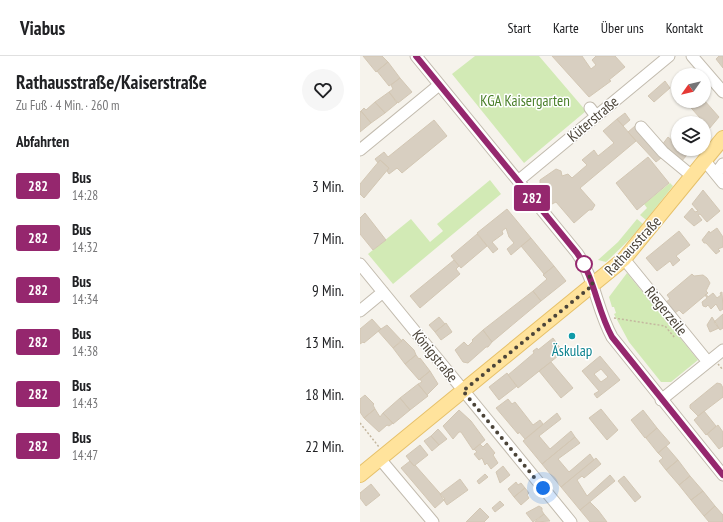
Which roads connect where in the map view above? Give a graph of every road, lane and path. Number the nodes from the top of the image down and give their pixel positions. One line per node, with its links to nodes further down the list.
1 (416, 56): 4 (street)
2 (669, 56): 13 (street, Küterstraße)
3 (692, 56): 5 (street)
4 (439, 85): 8 (street); 13 (street)
5 (723, 92)
6 (641, 127): 12 (street)
7 (723, 138): 9 (main road, Rathausstraße)
8 (360, 150)
9 (705, 161): 11 (street); 12 (main road, Rathausstraße)
10 (723, 164): 11 (street)
11 (716, 174): 14 (street)
12 (692, 176): 15 (main road, Rathausstraße)
13 (518, 181): 17 (street)
14 (723, 183)
15 (624, 259): 17 (main road, Rathausstraße); 23 (street, Riegerzeile)
16 (360, 264): 18 (street, Königstraße)
17 (593, 285): 25 (main road, Rathausstraße); 26 (street)
18 (383, 292): 19 (street); 25 (street, Königstraße)
19 (360, 311)
20 (614, 318): 21 (path)
21 (678, 336)
22 (723, 350): 23 (street)
23 (712, 363): 24 (path); 26 (street)
24 (723, 370)
25 (463, 391): 28 (main road, Rathausstraße); 32 (street, Königstraße)
26 (662, 400): 30 (street)
27 (360, 424): 28 (path)
28 (380, 454): 29 (main road, Rathausstraße); 31 (street)
29 (360, 475)
30 (723, 475)
31 (433, 522)
32 (570, 522)

